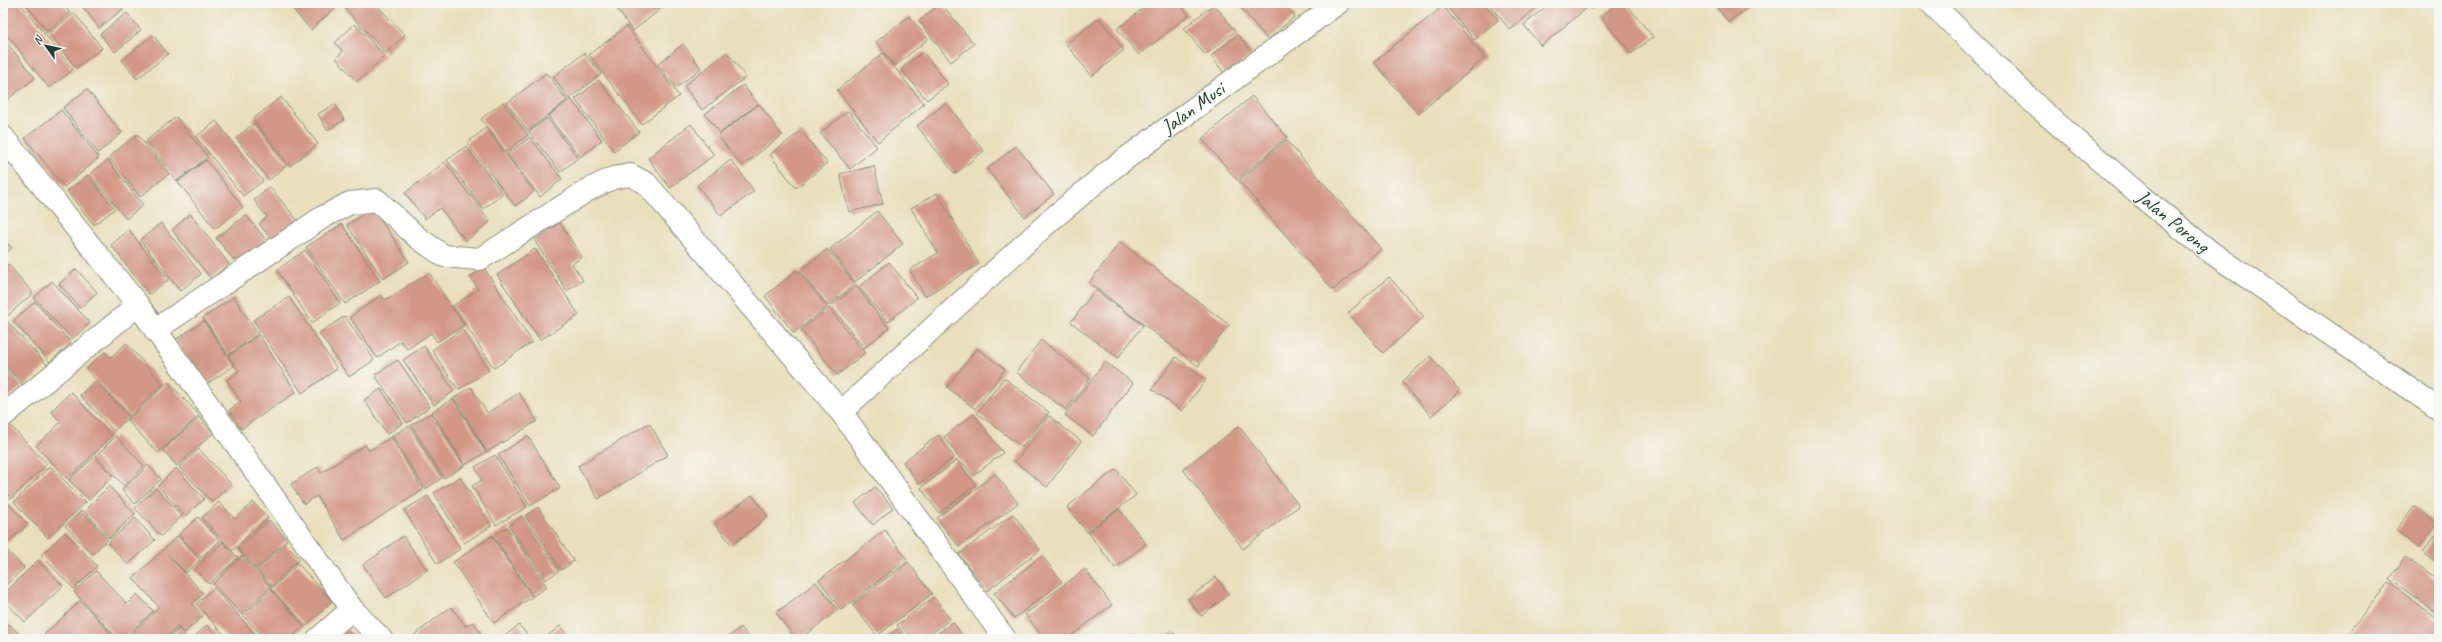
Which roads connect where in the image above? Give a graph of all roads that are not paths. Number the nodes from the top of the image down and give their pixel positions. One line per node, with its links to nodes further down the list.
1 (1338, 3): 7 (street, Jalan Musi)
2 (1931, 3): 6 (street, Jalan Porong)
3 (3, 137): 4 (street)
4 (138, 305): 5 (street); 8 (street)
5 (155, 330): 7 (street); 9 (street)
6 (2439, 409)
7 (841, 412): 12 (street)
8 (3, 416)
9 (352, 609): 10 (street); 11 (street)
10 (318, 639)
11 (380, 639)
12 (1005, 639)

